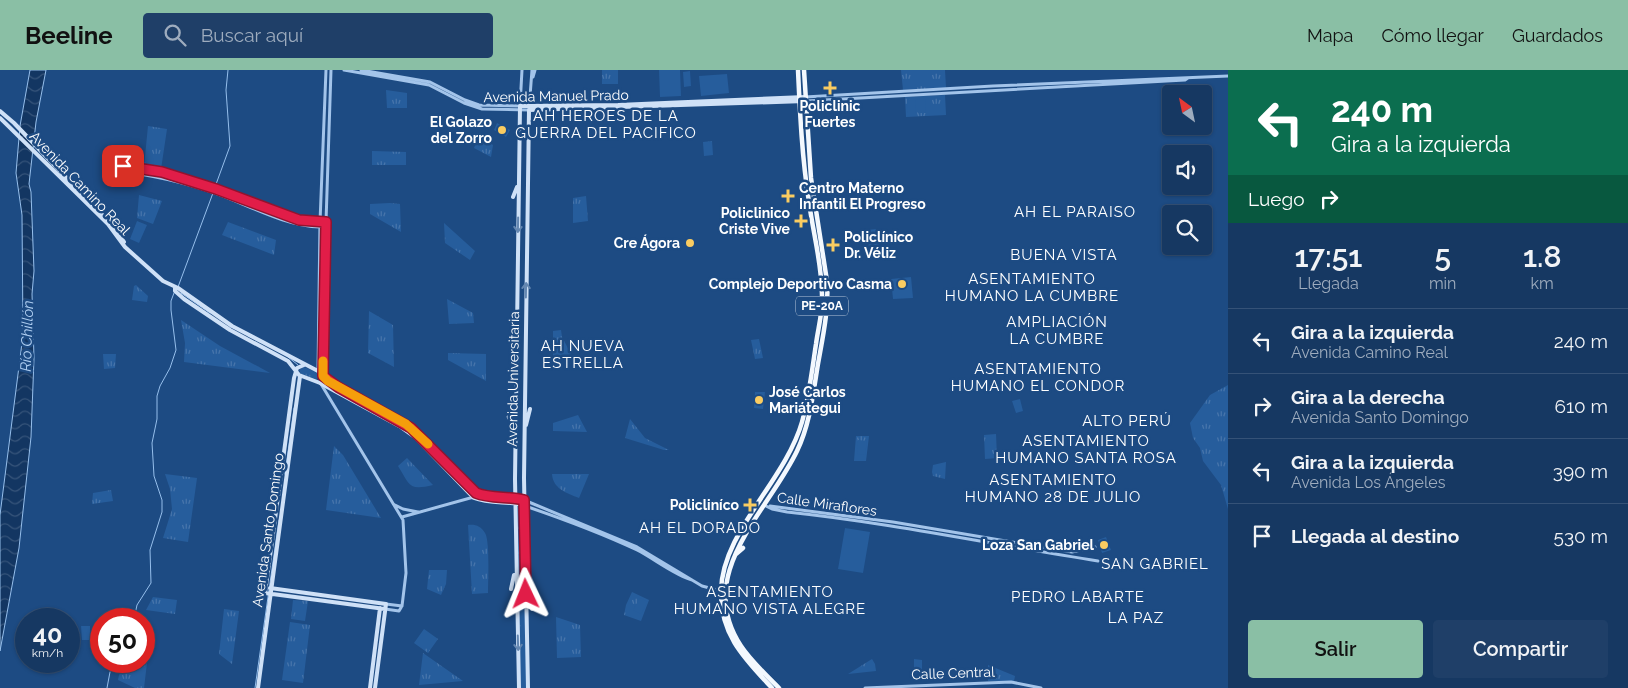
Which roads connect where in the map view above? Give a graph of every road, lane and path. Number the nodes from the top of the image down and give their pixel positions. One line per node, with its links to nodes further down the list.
1 (326, 70): 24 (street)
2 (331, 70): 25 (street)
3 (344, 70): 11 (street, Avenida Manuel Prado)
4 (361, 70): 11 (street, Avenida Manuel Prado)
5 (522, 70): 11 (street, Avenida Universitaria)
6 (533, 70): 12 (street, Avenida Universitaria)
7 (798, 70): 10 (highway, PE-20A)
8 (804, 70): 10 (highway, PE-20A)
9 (1228, 76): 10 (street)
10 (802, 99): 12 (main road, Avenida Manuel Prado); 47 (highway, PE-20A); 64 (highway, PE-20A)
11 (520, 108): 12 (main road, Avenida Manuel Prado); 15 (main road, Avenida Universitaria)
12 (529, 108): 16 (main road, Avenida Universitaria)
13 (0, 111): 19 (main road, Avenida Camino Real)
14 (0, 118): 19 (main road, Avenida Camino Real)
15 (520, 148): 16 (main road); 17 (main road, Avenida Universitaria)
16 (529, 148): 18 (main road, Avenida Universitaria)
17 (519, 161): 18 (main road); 22 (main road, Avenida Universitaria)
18 (529, 162): 37 (main road, Avenida Universitaria, one-way to 18)
19 (53, 166): 27 (main road, Avenida Camino Real)
20 (123, 166): 24 (street)
21 (122, 172): 26 (street)
22 (519, 180): 23 (main road); 36 (main road, Avenida Universitaria, one-way to 36)
23 (514, 197)
24 (320, 222): 25 (street); 26 (street)
25 (326, 224): 26 (street); 32 (street)
26 (320, 227): 29 (street)
27 (175, 288): 28 (main road, Avenida Camino Real); 30 (main road, Avenida Camino Real)
28 (304, 365): 29 (main road, Avenida Camino Real); 30 (main road)
29 (318, 371): 32 (main road, Avenida Camino Real)
30 (296, 372): 31 (main road, Avenida Camino Real); 61 (main road, Avenida Santo Domingo)
31 (300, 376): 33 (main road, Avenida Camino Real); 62 (main road, Avenida Santo Domingo)
32 (323, 376): 33 (main road); 42 (main road, Avenida Camino Real)
33 (320, 383): 43 (main road, Avenida Camino Real); 46 (street)
34 (530, 409): 37 (main road)
35 (509, 417): 36 (main road)
36 (515, 428): 38 (main road, Avenida Universitaria)
37 (524, 432): 39 (main road, Avenida Universitaria)
38 (515, 446): 39 (main road); 40 (main road, Avenida Universitaria)
39 (524, 446): 41 (main road, Avenida Universitaria)
40 (515, 459): 41 (main road); 44 (main road, Avenida Universitaria)
41 (524, 459): 45 (main road, Avenida Universitaria)
42 (480, 495): 43 (street); 44 (main road)
43 (474, 498): 44 (main road); 49 (street)
44 (515, 500): 45 (main road); 48 (main road); 51 (main road, Avenida Universitaria)
45 (524, 500): 48 (main road, Avenida Universitaria); 60 (street)
46 (393, 503): 49 (street); 50 (street)
47 (764, 505): 53 (street, Calle Miraflores); 57 (highway, PE-20A); 58 (street, Calle Miraflores)
48 (524, 506): 52 (main road, Avenida Universitaria); 60 (street)
49 (421, 512): 50 (street)
50 (402, 517): 69 (street)
51 (515, 543): 52 (main road); 55 (main road, Avenida Universitaria)
52 (524, 543): 56 (main road, Avenida Universitaria)
53 (1095, 547)
54 (743, 548): 57 (highway)
55 (515, 556): 56 (main road); 59 (main road, Avenida Universitaria)
56 (524, 556): 66 (main road, Avenida Universitaria)
57 (734, 557): 79 (highway, PE-20A)
58 (1098, 561)
59 (516, 571): 63 (main road); 76 (main road, Avenida Universitaria, one-way to 76)
60 (692, 580): 64 (street)
61 (266, 588): 62 (main road); 65 (main road, Avenida Santo Domingo)
62 (271, 588): 65 (main road, Avenida Santo Domingo); 67 (main road)
63 (511, 589)
64 (721, 592): 78 (highway, PE-20A)
65 (270, 594): 70 (main road); 73 (main road, Avenida Santo Domingo)
66 (526, 594): 71 (main road); 77 (main road, Avenida Universitaria)
67 (381, 603): 68 (main road); 70 (main road)
68 (386, 604): 69 (street); 72 (main road)
69 (402, 606): 72 (street)
70 (380, 609): 72 (main road); 74 (main road)
71 (532, 609)
72 (385, 610): 75 (main road)
73 (258, 688)
74 (370, 688)
75 (375, 688)
76 (519, 688)
77 (528, 688)
78 (772, 688)
79 (779, 688)
80 (865, 688): 81 (street, Calle Central)
81 (1041, 688)

